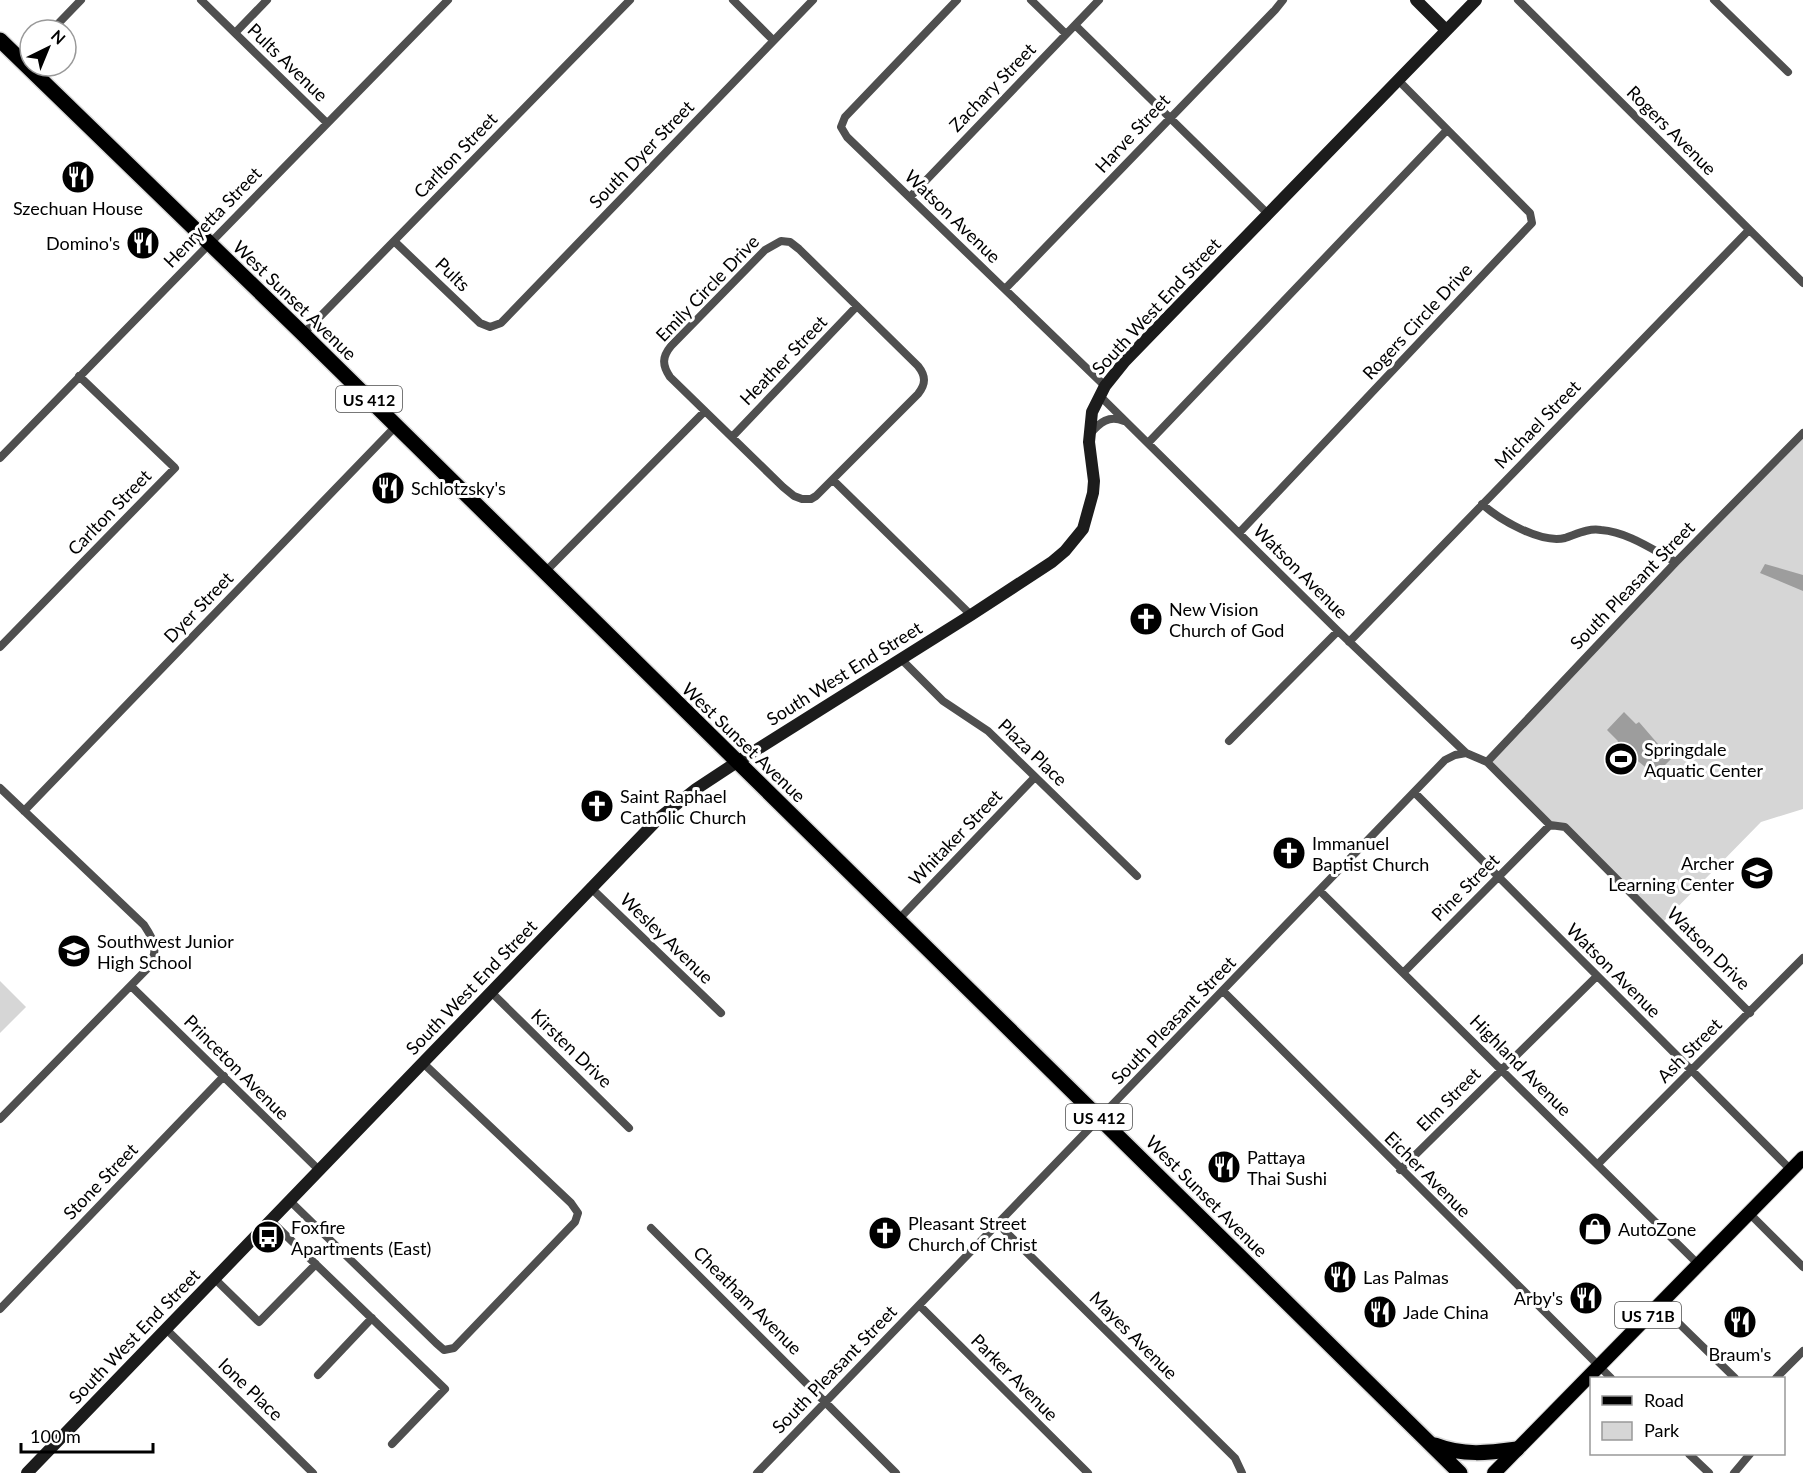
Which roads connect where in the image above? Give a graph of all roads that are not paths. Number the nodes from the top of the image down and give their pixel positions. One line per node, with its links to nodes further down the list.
1 (81, 0): 16 (street)
2 (201, 0): 19 (street, Pults Avenue)
3 (267, 0): 19 (street)
4 (448, 0): 28 (street, Henryetta Street)
5 (630, 0): 33 (street, Carlton Street)
6 (733, 0): 22 (street)
7 (813, 0): 22 (street, South Dyer Street)
8 (957, 0): 30 (street, Watson Avenue)
9 (1031, 0): 20 (street)
10 (1099, 0): 17 (street, Zachary Street)
11 (1283, 0): 27 (street, Harve Street)
12 (1416, 0): 18 (street)
13 (1476, 0): 18 (street, South West End Street)
14 (1518, 0): 32 (street, Rogers Avenue)
15 (1714, 0): 24 (street)
16 (64, 18)
17 (1075, 25): 20 (street, Zachary Street); 27 (street)
18 (1446, 30): 26 (street, South West End Street)
19 (235, 33): 28 (street, Pults Avenue)
20 (1066, 34): 30 (street, Zachary Street)
21 (0, 40): 23 (highway, West Sunset Avenue / US 412)
22 (774, 40): 38 (street, South Dyer Street)
23 (18, 52)
24 (1788, 72)
25 (47, 78): 34 (highway, West Sunset Avenue / US 412)
26 (1398, 80): 29 (street, Rogers Circle Drive); 31 (street, South West End Street)
27 (1170, 118): 31 (street); 36 (street, Harve Street)
28 (327, 123): 34 (street, Henryetta Street)
29 (1447, 130): 48 (street); 52 (street, Rogers Circle Drive)
30 (910, 196): 36 (street, Watson Avenue)
31 (1267, 213): 41 (street, South West End Street)
32 (1749, 230): 35 (street, Rogers Avenue); 51 (street, Michael Street)
33 (394, 241): 38 (street, Pults); 39 (street, Carlton Street)
34 (209, 243): 39 (highway, West Sunset Avenue / US 412); 40 (street, Henryetta Street)
35 (1803, 284)
36 (1005, 289): 41 (street, Watson Avenue)
37 (857, 306): 42 (street, Emily Circle Drive); 47 (street, Heather Street); 50 (street, Emily Circle Drive)
38 (490, 327)
39 (303, 334): 44 (highway, West Sunset Avenue / US 412)
40 (79, 376): 49 (street, Henryetta Street); 58 (street, Carlton Street)
41 (1102, 390): 43 (street, Watson Avenue); 46 (street, South West End Street)
42 (705, 411): 47 (street, Emily Circle Drive); 54 (street)
43 (1128, 422): 46 (street); 48 (street, Watson Avenue)
44 (396, 426): 54 (highway, West Sunset Avenue / US 412); 67 (street, Dyer Street)
45 (1803, 433): 53 (street, South Pleasant Street)
46 (1090, 434): 55 (street, South West End Street)
47 (732, 437): 50 (street, Emily Circle Drive)
48 (1148, 443): 52 (street, Watson Avenue)
49 (0, 458)
50 (833, 480): 55 (street)
51 (1482, 504): 53 (street); 57 (street, Michael Street)
52 (1239, 533): 56 (street, Watson Avenue)
53 (1676, 562): 63 (street, South Pleasant Street)
54 (545, 573): 62 (highway, West Sunset Avenue / US 412)
55 (971, 615): 59 (street, South West End Street)
56 (1338, 631): 57 (street, Watson Avenue); 60 (street)
57 (1349, 642): 61 (street, Watson Avenue)
58 (0, 647)
59 (901, 659): 62 (street, South West End Street); 64 (street, Plaza Place)
60 (1229, 741)
61 (1466, 753): 63 (street, Watson Avenue); 66 (street, South Pleasant Street)
62 (737, 762): 71 (street, South West End Street); 73 (highway, West Sunset Avenue / US 412)
63 (1486, 762): 68 (street, Watson Drive)
64 (1035, 777): 69 (street, Plaza Place); 73 (street, Whitaker Street)
65 (0, 788): 67 (street)
66 (1414, 792): 70 (street, Watson Avenue); 72 (street, South Pleasant Street)
67 (24, 811): 77 (street)
68 (1550, 825): 70 (street, Pine Street); 80 (street, Watson Drive)
69 (1137, 876)
70 (1499, 878): 75 (street, Pine Street); 76 (street, Watson Avenue)
71 (590, 887): 79 (street, South West End Street); 81 (street, Wesley Avenue)
72 (1320, 891): 75 (street, Highland Avenue); 78 (street, South Pleasant Street)
73 (898, 920): 87 (highway, West Sunset Avenue / US 412)
74 (1803, 958): 80 (street, Ash Street)
75 (1403, 973): 83 (street, Highland Avenue)
76 (1597, 976): 83 (street, Elm Street); 84 (street, Watson Avenue)
77 (131, 986): 85 (street, Princeton Avenue); 86 (street)
78 (1223, 991): 87 (street, South Pleasant Street); 91 (street, Eicher Avenue)
79 (491, 992): 82 (street, South West End Street); 88 (street, Kirsten Drive)
80 (1750, 1012): 84 (street, Ash Street)
81 (721, 1013)
82 (423, 1063): 93 (street, South West End Street); 94 (street)
83 (1502, 1070): 90 (street, Highland Avenue); 91 (street, Elm Street)
84 (1692, 1071): 90 (street, Ash Street); 92 (street, Watson Avenue)
85 (224, 1076): 93 (street, Princeton Avenue); 105 (street, Stone Street)
86 (0, 1119)
87 (1100, 1119): 97 (street, South Pleasant Street); 116 (highway, West Sunset Avenue / US 412)
88 (629, 1128)
89 (1803, 1158): 92 (main road, US 71B)
90 (1598, 1164): 100 (street, Highland Avenue)
91 (1400, 1170): 109 (street, Eicher Avenue)
92 (1791, 1170): 95 (main road, US 71B)
93 (320, 1171): 94 (street, South West End Street)
94 (290, 1202): 96 (street, South West End Street)
95 (1749, 1213): 100 (main road, US 71B); 101 (street)
96 (271, 1221): 99 (street); 102 (street, South West End Street)
97 (998, 1224): 104 (street, South Pleasant Street); 125 (street, Mayes Avenue)
98 (651, 1228): 114 (street, Cheatham Avenue)
99 (316, 1264): 102 (street); 106 (street)
100 (1698, 1264): 103 (main road, US 71B)
101 (1803, 1267)
102 (215, 1279): 107 (street, South West End Street)
103 (1659, 1304): 109 (main road, US 71B); 112 (street)
104 (919, 1305): 114 (street, South Pleasant Street); 124 (street, Parker Avenue)
105 (0, 1309)
106 (372, 1318): 110 (street); 115 (street)
107 (166, 1329): 120 (street, South West End Street); 121 (street, Ione Place)
108 (1803, 1351): 113 (street)
109 (1598, 1366): 111 (street, Eicher Avenue); 117 (main road, US 71B)
110 (318, 1375)
111 (1610, 1377)
112 (1734, 1377)
113 (1777, 1377)
114 (826, 1402): 122 (street, South Pleasant Street); 123 (street, Cheatham Avenue)
115 (392, 1444)
116 (1431, 1444): 117 (highway); 126 (highway, West Sunset Avenue / US 412)
117 (1517, 1449): 127 (main road, US 71B)
118 (1690, 1455): 128 (street)
119 (1749, 1455): 129 (street)
120 (27, 1473)
121 (313, 1473)
122 (757, 1473)
123 (896, 1473)
124 (1088, 1473)
125 (1242, 1473)
126 (1460, 1473)
127 (1494, 1473)
128 (1709, 1473)
129 (1734, 1473)

